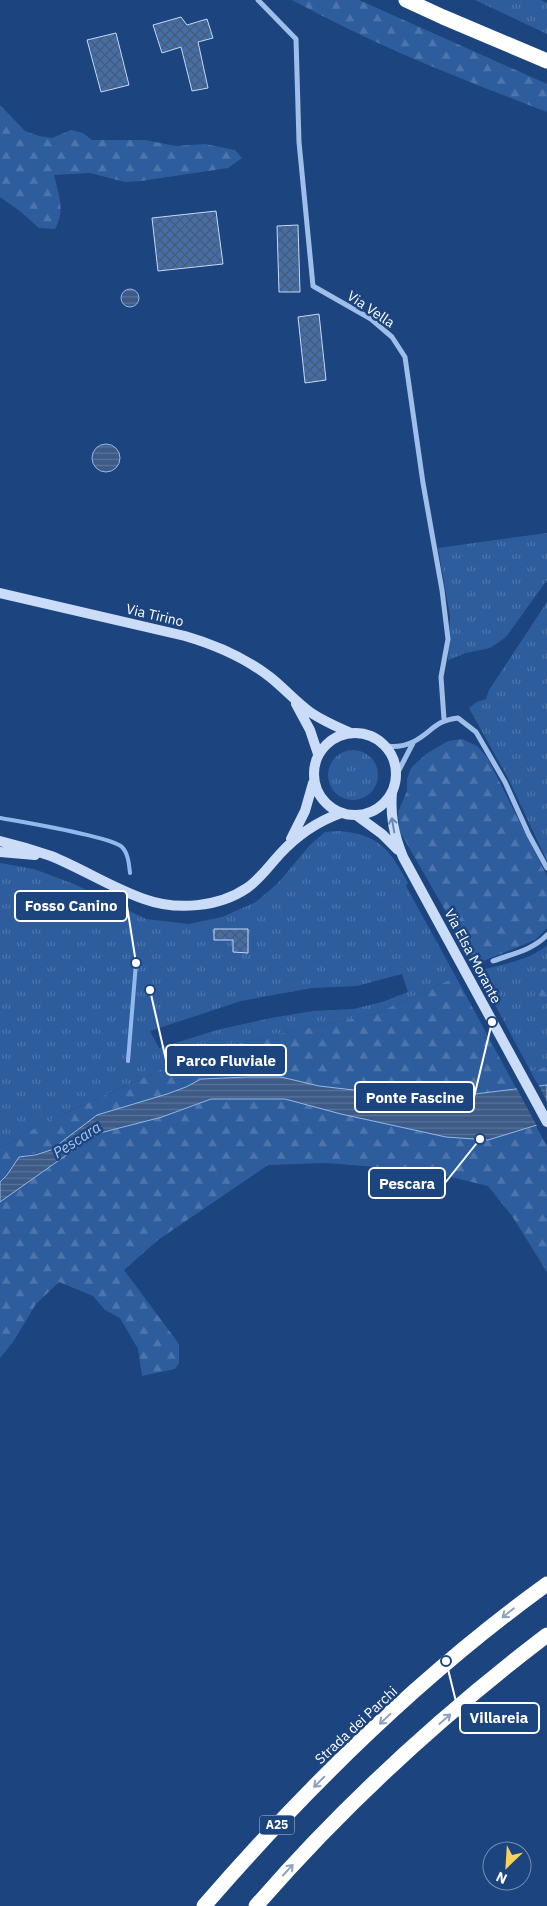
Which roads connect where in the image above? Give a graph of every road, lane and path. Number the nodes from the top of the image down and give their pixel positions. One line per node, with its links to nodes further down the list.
1 (258, 0): 6 (street, Via Vella)
2 (406, 0): 3 (highway)
3 (547, 61)
4 (0, 593): 5 (main road, Via Tirino)
5 (290, 694): 7 (main road, Via Tirino); 10 (main road, Via Tirino)
6 (444, 720): 8 (street); 21 (street)
7 (352, 733): 9 (main road); 10 (main road)
8 (413, 743): 9 (street); 11 (street)
9 (385, 746): 11 (main road)
10 (318, 754): 12 (main road)
11 (396, 776): 13 (main road)
12 (314, 781): 14 (main road); 18 (main road)
13 (392, 792): 15 (main road); 20 (main road, Via Elsa Morante, one-way to 13)
14 (341, 813): 15 (main road); 18 (main road)
15 (356, 816): 20 (main road, Via Elsa Morante)
16 (0, 841): 19 (main road)
17 (0, 852): 19 (main road)
18 (280, 854): 19 (main road)
19 (51, 856)
20 (403, 857): 24 (main road, Via Elsa Morante)
21 (547, 868)
22 (547, 935): 23 (street)
23 (493, 961)
24 (547, 1122)
25 (547, 1584): 27 (highway, Strada dei Parchi / A25, one-way to 27)
26 (547, 1635): 28 (highway, A25, one-way to 26)
27 (204, 1906)
28 (256, 1906)

